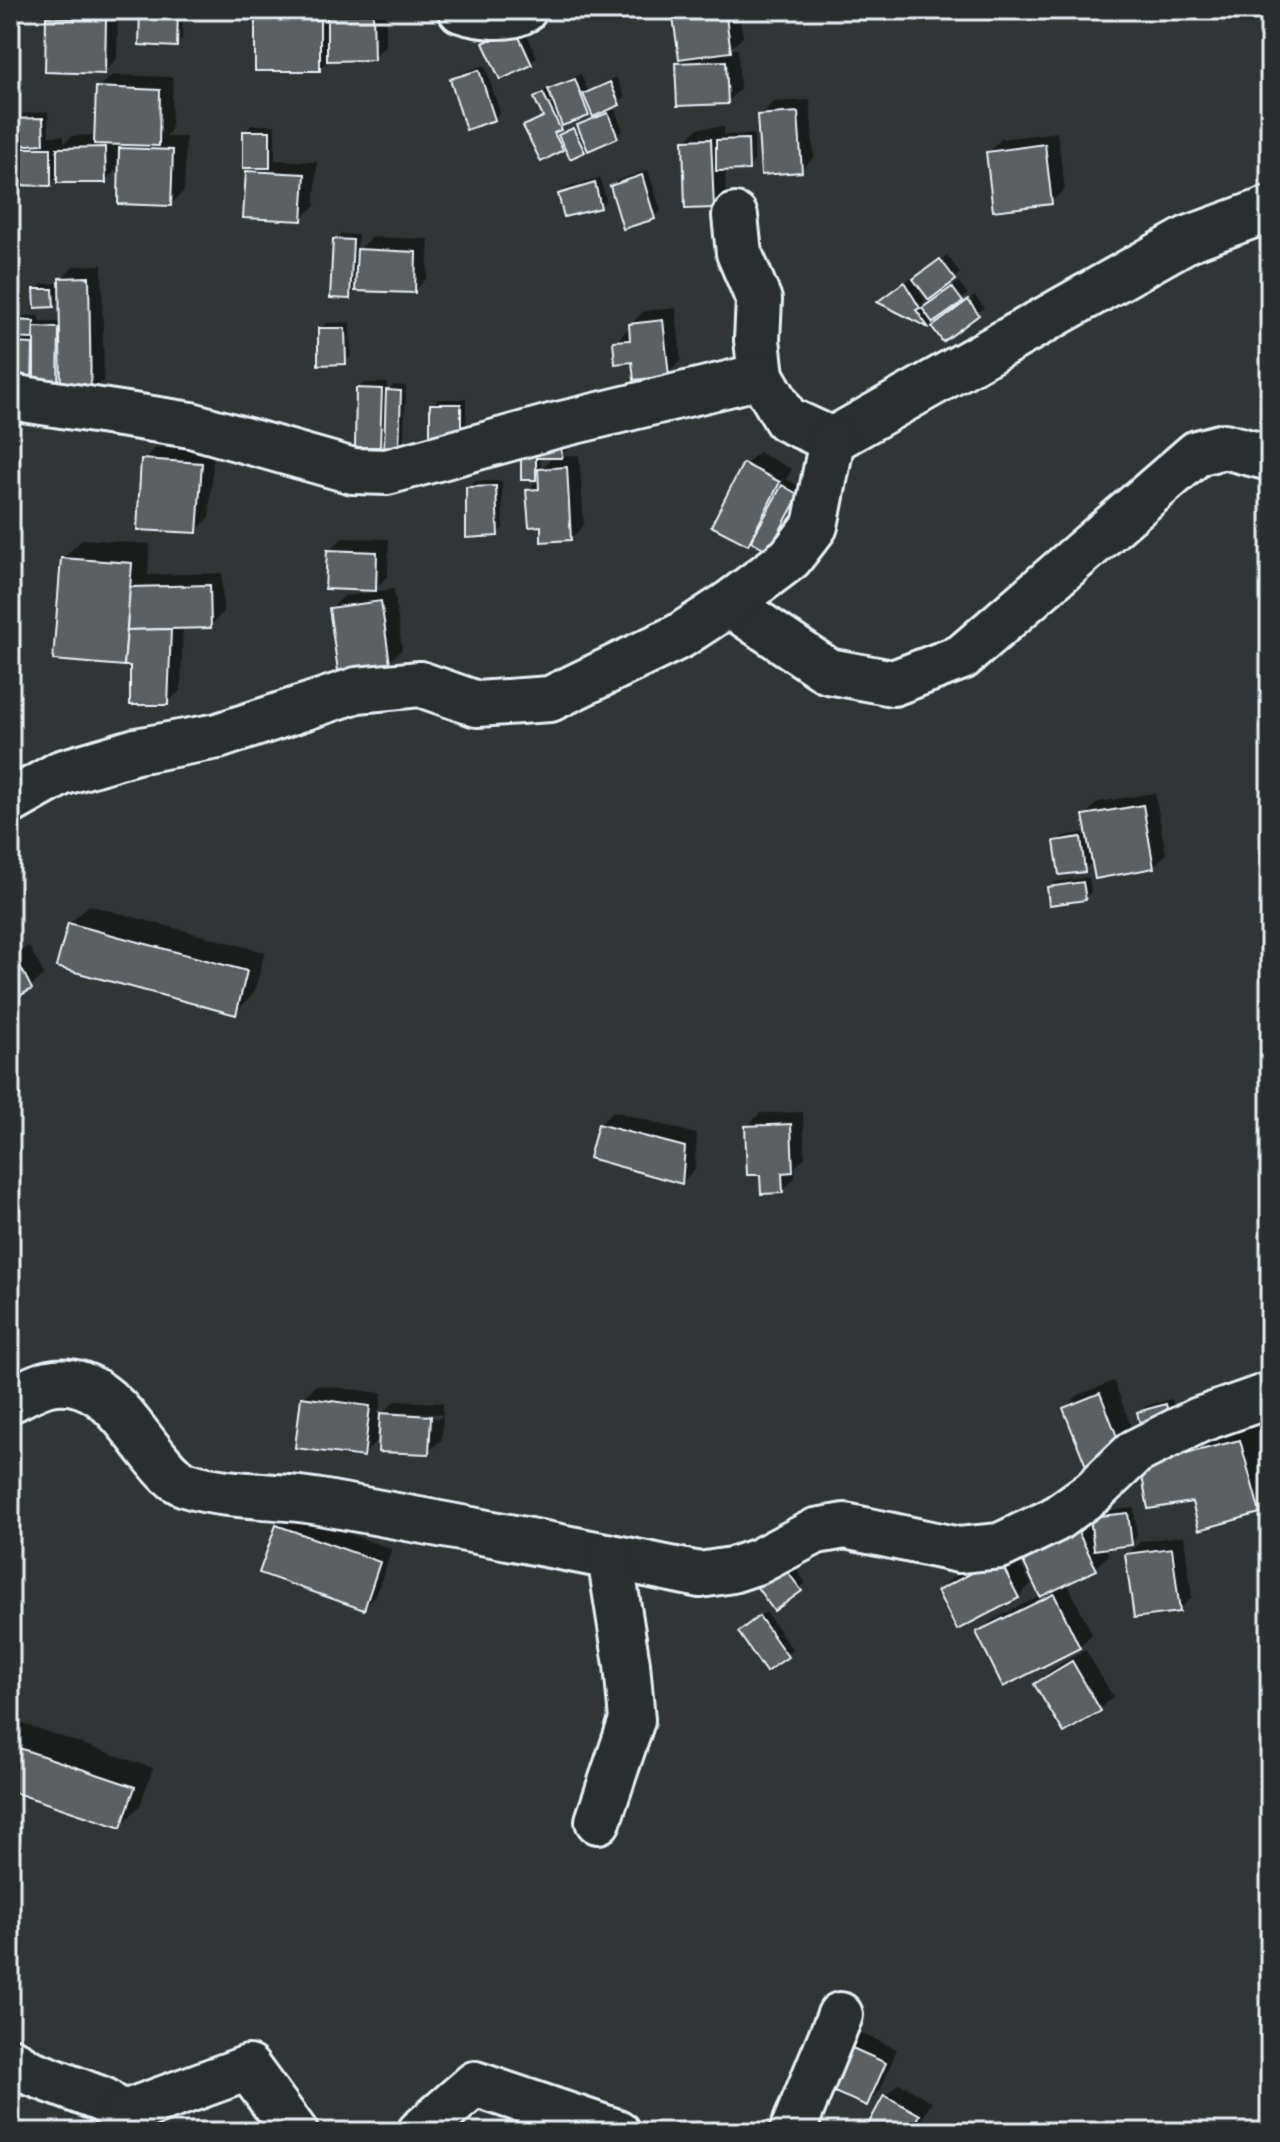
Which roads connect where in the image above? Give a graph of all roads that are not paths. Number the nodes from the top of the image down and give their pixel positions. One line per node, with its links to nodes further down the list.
1 (461, 10): 2 (street)
2 (524, 10)
3 (1270, 209): 7 (street)
4 (735, 216): 5 (street)
5 (761, 376): 6 (street); 7 (street)
6 (10, 397)
7 (832, 440): 9 (street)
8 (1270, 458): 9 (street)
9 (729, 604): 10 (street)
10 (10, 802)
11 (1270, 1395): 13 (street)
12 (10, 1400): 13 (street)
13 (610, 1557): 14 (street)
14 (598, 1821)
15 (840, 2015): 21 (street)
16 (10, 2060): 17 (street)
17 (125, 2123): 18 (street)
18 (295, 2132)
19 (420, 2132): 20 (street)
20 (617, 2132)
21 (792, 2132)

